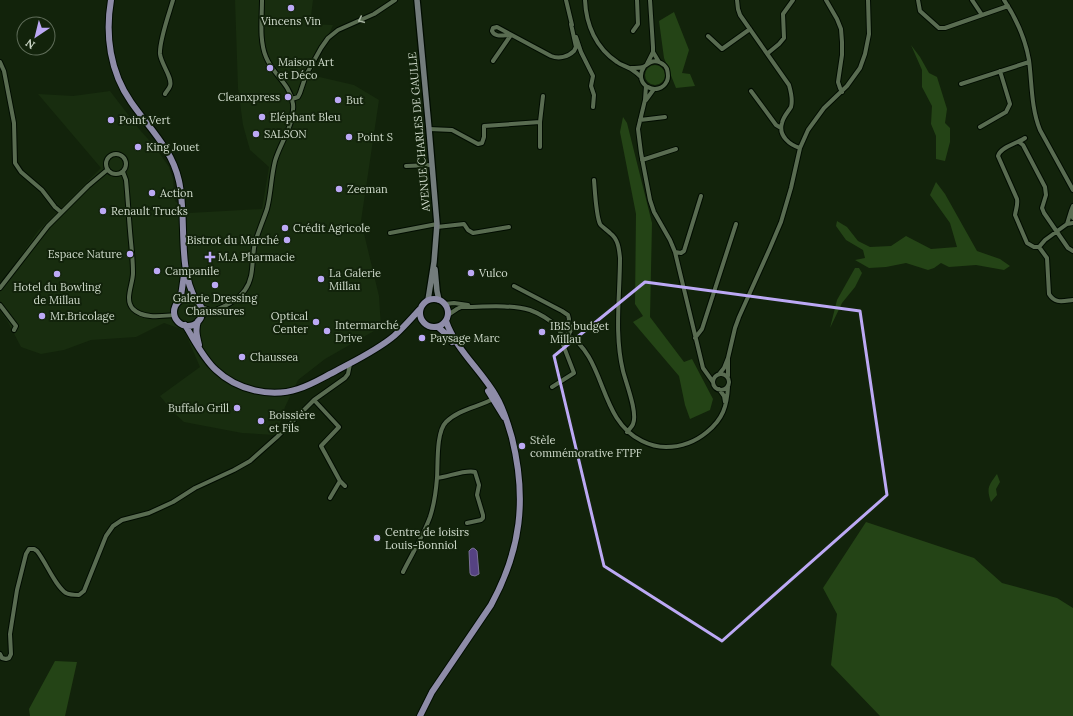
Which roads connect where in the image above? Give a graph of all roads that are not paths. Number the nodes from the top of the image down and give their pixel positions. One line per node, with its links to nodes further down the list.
1 (111, 0): 77 (main road)
2 (173, 0): 38 (street)
3 (262, 0): 40 (street)
4 (394, 0): 40 (street, one-way to 40)
5 (417, 0): 48 (main road, AVENUE CHARLES DE GAULLE)
6 (566, 0): 19 (street)
7 (585, 0): 30 (street)
8 (637, 0): 21 (street)
9 (650, 0): 23 (street)
10 (737, 0): 20 (street)
11 (793, 0): 24 (street)
12 (826, 0): 37 (street)
13 (868, 0): 37 (street)
14 (918, 0): 18 (street)
15 (972, 0): 18 (street)
16 (1004, 0): 17 (street)
17 (1008, 6): 18 (street); 28 (street)
18 (982, 15)
19 (571, 24): 25 (street); 42 (street)
20 (750, 29): 22 (street); 24 (street)
21 (633, 31)
22 (708, 36)
23 (653, 52): 27 (street); 29 (street)
24 (768, 53): 47 (street)
25 (493, 61)
26 (0, 62): 64 (street)
27 (659, 62): 29 (street); 35 (street)
28 (1029, 62): 31 (street); 60 (street)
29 (646, 65): 30 (street); 32 (street)
30 (631, 68): 32 (street)
31 (1000, 71): 33 (street); 46 (street)
32 (641, 77): 34 (street)
33 (961, 84)
34 (646, 86): 35 (street); 41 (street)
35 (654, 89): 41 (street)
36 (751, 91): 47 (street)
37 (842, 92): 52 (street)
38 (165, 94)
39 (543, 96): 45 (street)
40 (292, 98): 89 (street)
41 (645, 100): 44 (street)
42 (593, 107)
43 (664, 117): 44 (street)
44 (640, 120): 54 (street)
45 (540, 122): 48 (street); 51 (street)
46 (980, 127)
47 (781, 128): 52 (street)
48 (429, 129): 55 (main road, AVENUE CHARLES DE GAULLE)
49 (1025, 138): 50 (street)
50 (1019, 142): 71 (street); 73 (street)
51 (540, 147)
52 (800, 148): 103 (street)
53 (676, 149): 54 (street)
54 (642, 160): 75 (street)
55 (432, 165): 56 (street); 69 (main road, AVENUE CHARLES DE GAULLE)
56 (406, 166)
57 (107, 170): 58 (street); 58 (street); 64 (street)
58 (123, 172): 90 (street)
59 (594, 180): 115 (street)
60 (1073, 190)
61 (701, 196): 75 (street)
62 (1073, 205): 63 (street)
63 (1071, 211): 65 (street); 68 (street)
64 (61, 212): 79 (street)
65 (1073, 218)
66 (1073, 223): 68 (street)
67 (736, 224): 101 (street)
68 (1066, 224): 71 (street)
69 (437, 225): 70 (street); 72 (street); 76 (main road, AVENUE CHARLES DE GAULLE)
70 (509, 227)
71 (1056, 232): 73 (street); 74 (street)
72 (390, 233)
73 (1039, 247): 82 (street)
74 (1073, 251)
75 (675, 252): 101 (street)
76 (434, 262): 81 (main road); 84 (main road)
77 (186, 267): 80 (main road); 83 (main road)
78 (514, 286): 94 (street)
79 (0, 288)
80 (196, 300): 83 (main road); 86 (main road)
81 (428, 300): 84 (main road); 88 (main road)
82 (1073, 300)
83 (178, 302): 90 (main road)
84 (442, 302): 87 (street); 92 (main road)
85 (0, 305): 99 (street)
86 (201, 307): 89 (street); 91 (main road)
87 (480, 307): 92 (street); 96 (street)
88 (419, 310): 93 (main road); 98 (main road)
89 (213, 311): 91 (street)
90 (175, 315): 95 (main road)
91 (200, 318): 95 (main road); 102 (main road)
92 (447, 318): 97 (main road); 112 (main road)
93 (422, 321): 97 (main road); 98 (main road)
94 (568, 324): 96 (street); 100 (street)
95 (185, 325): 102 (main road)
96 (560, 326): 100 (street)
97 (438, 327): 112 (main road)
98 (402, 328): 104 (main road)
99 (14, 330)
100 (567, 333): 109 (street); 115 (street)
101 (695, 338): 105 (street)
102 (201, 350): 104 (main road)
103 (728, 358): 106 (street); 107 (street)
104 (350, 364): 113 (street)
105 (706, 373): 106 (street); 108 (street)
106 (718, 374): 107 (street); 108 (street)
107 (728, 376): 110 (street)
108 (713, 382): 111 (street)
109 (552, 387)
110 (728, 387): 111 (street); 114 (street)
111 (719, 389): 114 (street)
112 (495, 398): 116 (street); 123 (main road)
113 (314, 400): 117 (street); 122 (street)
114 (726, 406): 115 (street)
115 (627, 432)
116 (437, 478): 120 (street); 121 (street)
117 (340, 481): 118 (street); 119 (street)
118 (345, 486)
119 (330, 498)
120 (467, 524)
121 (403, 572)
122 (0, 654)
123 (420, 716)

